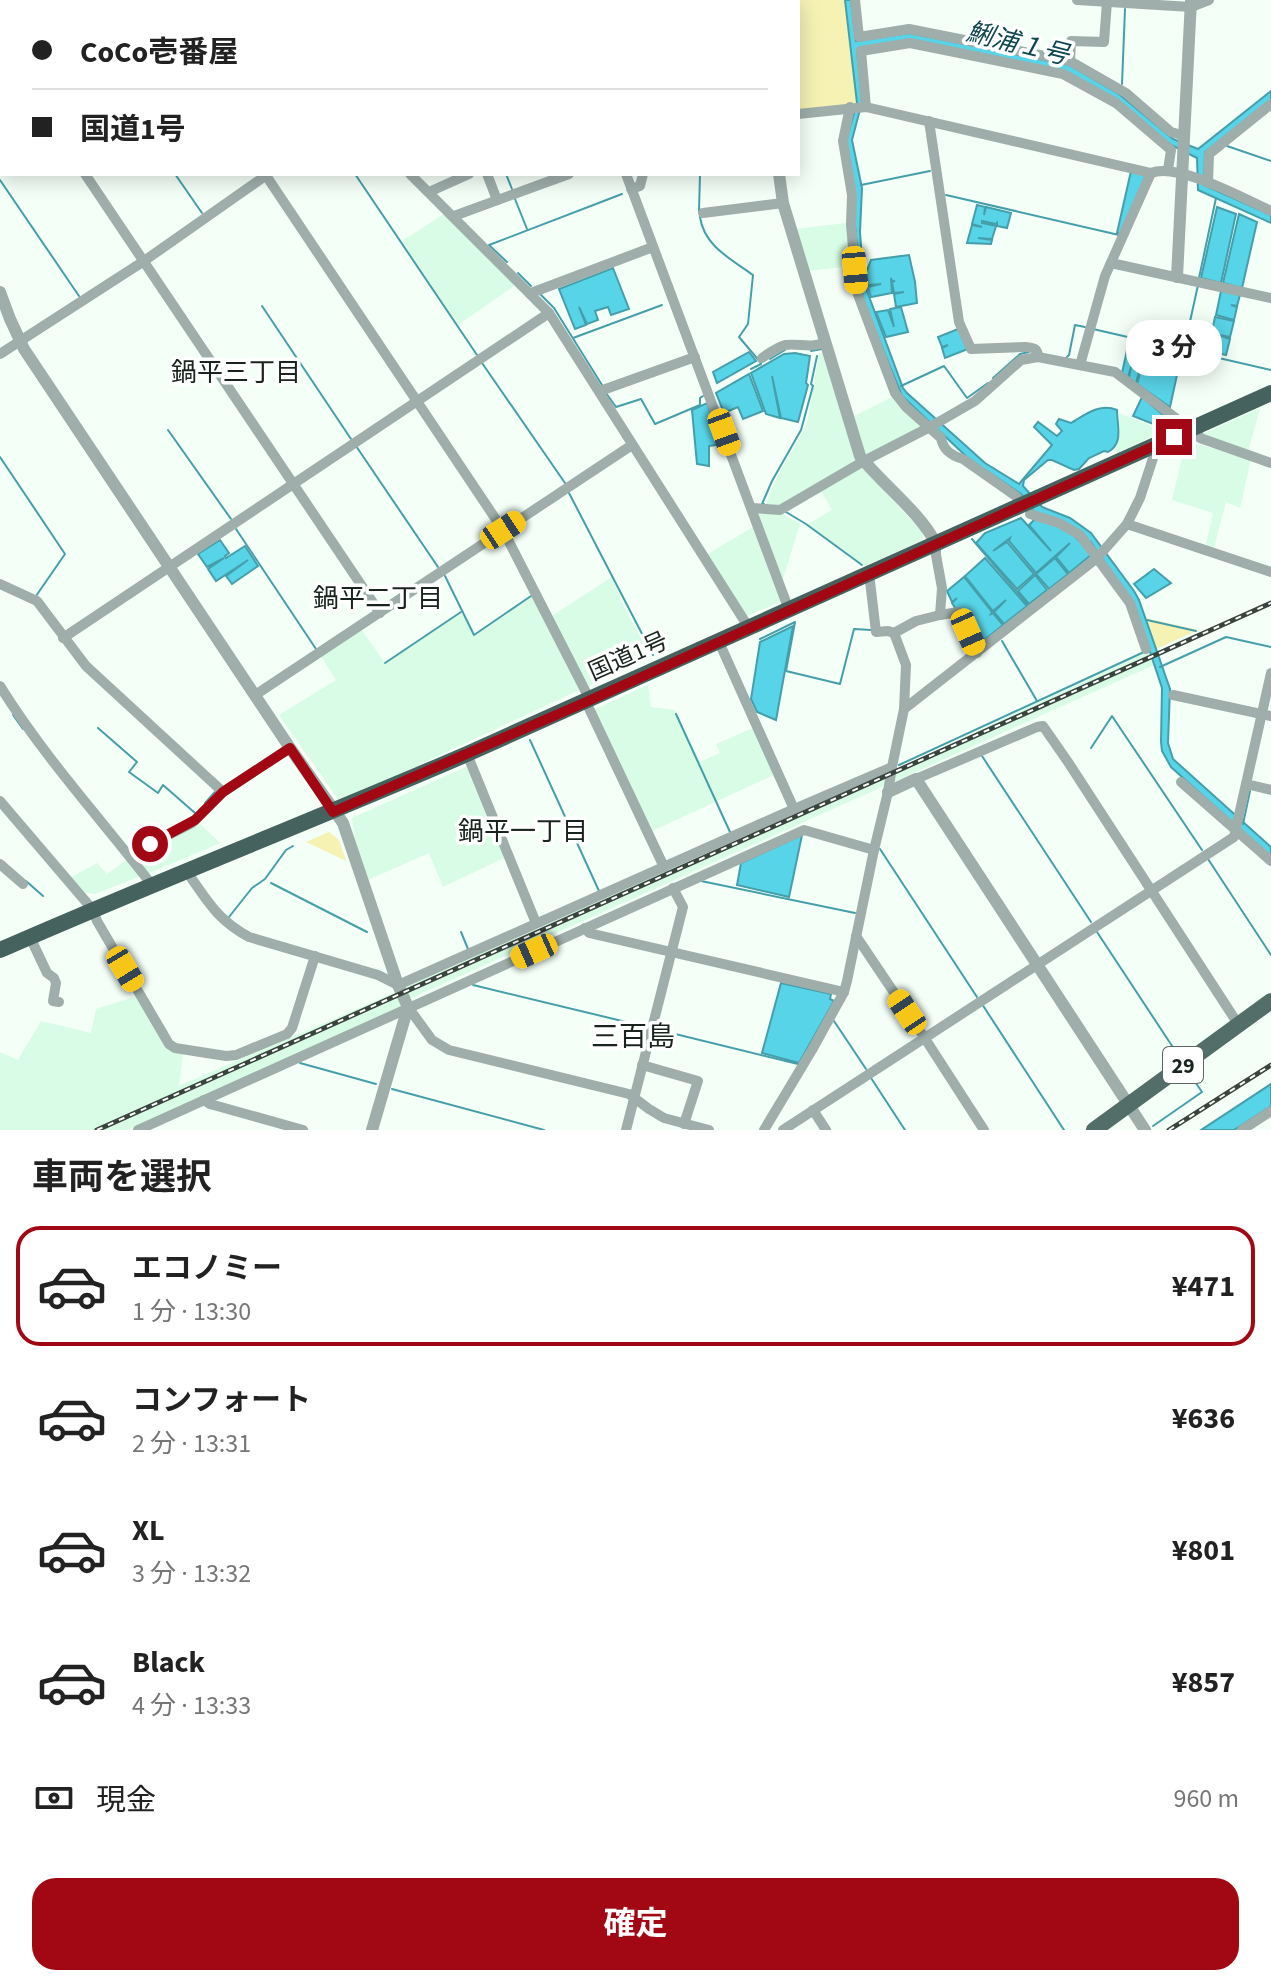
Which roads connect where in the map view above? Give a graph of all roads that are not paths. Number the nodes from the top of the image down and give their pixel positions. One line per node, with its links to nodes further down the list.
1 (855, 0): 6 (street)
2 (1077, 0): 4 (street)
3 (1209, 0): 5 (street)
4 (1107, 2): 5 (street); 6 (street)
5 (1191, 3): 14 (street)
6 (1070, 61): 14 (street)
7 (1271, 104): 11 (street)
8 (850, 107): 9 (street); 10 (street); 55 (street)
9 (866, 107): 13 (street); 15 (street)
10 (800, 114)
11 (1257, 115): 12 (street); 28 (street)
12 (1271, 118)
13 (929, 121): 16 (street); 49 (street)
14 (1185, 138): 17 (street)
15 (1168, 170): 16 (street); 17 (street)
16 (1151, 173): 38 (street)
17 (1188, 175): 28 (street); 39 (street)
18 (86, 176): 37 (street)
19 (265, 176): 37 (street)
20 (267, 176): 54 (street)
21 (412, 176): 30 (street)
22 (465, 176): 30 (street)
23 (488, 176): 31 (street)
24 (563, 176): 31 (street)
25 (627, 176): 29 (street)
26 (642, 176): 29 (street)
27 (779, 176): 32 (street)
28 (1206, 182): 33 (street)
29 (631, 189): 36 (street)
30 (429, 192): 35 (street)
31 (497, 200): 35 (street)
32 (783, 203): 34 (street); 46 (street)
33 (1271, 211)
34 (703, 213)
35 (454, 216): 41 (street)
36 (653, 247): 41 (street); 48 (street)
37 (144, 261): 45 (street); 61 (street)
38 (1111, 263): 39 (street); 51 (street)
39 (1177, 277): 42 (street)
40 (0, 292): 44 (street)
41 (531, 293): 43 (street)
42 (1271, 298)
43 (549, 313): 52 (street); 54 (street)
44 (5, 318): 45 (street)
45 (20, 340): 47 (street); 68 (street)
46 (825, 342): 50 (street); 59 (street)
47 (0, 354)
48 (695, 357): 52 (street); 63 (street)
49 (1038, 357): 51 (street); 55 (street)
50 (762, 358)
51 (1080, 365): 56 (street)
52 (600, 391): 57 (street)
53 (1271, 393): 56 (highway, 国道1号)
54 (416, 401): 61 (street); 65 (street)
55 (930, 427): 59 (street); 62 (street)
56 (1192, 428): 58 (highway, 国道1号); 60 (street)
57 (632, 445): 65 (street); 75 (street)
58 (1157, 446): 62 (highway, 国道1号); 64 (street)
59 (864, 461): 63 (street); 66 (street)
60 (1271, 463)
61 (293, 484): 68 (street); 73 (street)
62 (1028, 503): 66 (highway, 国道1号); 67 (street)
63 (752, 508): 72 (street)
64 (1127, 524): 67 (street); 69 (street)
65 (503, 530): 73 (street); 85 (street)
66 (936, 544): 70 (highway, 国道1号); 74 (street)
67 (1097, 558): 79 (street); 80 (street)
68 (170, 567): 77 (street); 83 (street)
69 (1271, 572)
70 (869, 573): 72 (highway, 国道1号); 76 (street)
71 (0, 584): 77 (street)
72 (789, 610): 75 (highway, 国道1号)
73 (380, 613): 83 (street)
74 (940, 615): 76 (street); 80 (street)
75 (749, 628): 78 (highway, 国道1号)
76 (894, 633): 86 (street)
77 (63, 638): 95 (street)
78 (719, 642): 85 (highway, 国道1号); 98 (street)
79 (1146, 649)
80 (977, 653): 86 (street)
81 (1271, 673): 87 (street)
82 (0, 686): 102 (street)
83 (255, 695): 88 (street)
84 (1173, 695): 87 (street)
85 (588, 701): 89 (highway, 国道1号); 105 (street)
86 (904, 709): 90 (street)
87 (1266, 715): 93 (street)
88 (290, 748): 95 (street); 99 (street)
89 (467, 754): 99 (highway, 国道1号); 112 (street)
90 (892, 767): 96 (street); 98 (street)
91 (916, 779): 96 (street); 110 (street); 119 (street)
92 (1181, 782): 100 (street)
93 (1246, 784): 94 (street); 100 (street)
94 (1271, 790)
95 (223, 792): 102 (street)
96 (888, 792): 101 (street)
97 (1, 803): 111 (street)
98 (794, 809): 105 (street)
99 (333, 812): 106 (highway, 国道1号); 120 (street)
100 (1237, 825): 103 (street); 110 (street)
101 (874, 850): 109 (street); 114 (street)
102 (129, 855): 108 (street)
103 (1271, 861)
104 (0, 864): 107 (street)
105 (664, 867): 112 (street)
106 (187, 872): 108 (highway, 国道1号); 118 (street)
107 (23, 884)
108 (152, 885): 111 (highway, 国道1号)
109 (673, 888): 113 (street); 117 (street)
110 (1151, 891): 119 (street); 125 (street)
111 (93, 910): 115 (highway, 国道1号); 118 (street)
112 (536, 923): 120 (street)
113 (585, 928): 117 (street); 124 (street)
114 (856, 936): 121 (street); 126 (street)
115 (30, 937): 116 (highway, 国道1号); 123 (street)
116 (0, 950)
117 (670, 953): 121 (street); 127 (street)
118 (315, 956): 120 (street)
119 (1037, 965): 126 (street); 130 (street)
120 (398, 985): 124 (street)
121 (844, 992): 139 (street)
122 (1271, 1001): 125 (main road, 29)
123 (59, 1002)
124 (408, 1007): 128 (street); 129 (street); 136 (street)
125 (1238, 1024): 130 (main road, 29)
126 (924, 1037): 131 (street); 142 (street)
127 (642, 1065): 128 (street); 133 (street)
128 (634, 1097): 133 (street); 137 (street)
129 (204, 1100): 134 (street); 135 (street)
130 (1129, 1105): 143 (main road, 29); 144 (street)
131 (813, 1110): 140 (street); 141 (street)
132 (1271, 1111): 145 (street)
133 (684, 1124): 138 (street)
134 (138, 1130)
135 (303, 1130)
136 (372, 1130)
137 (626, 1130)
138 (709, 1130)
139 (764, 1130)
140 (783, 1130)
141 (826, 1130)
142 (984, 1130)
143 (1094, 1130)
144 (1145, 1130)
145 (1242, 1130)

